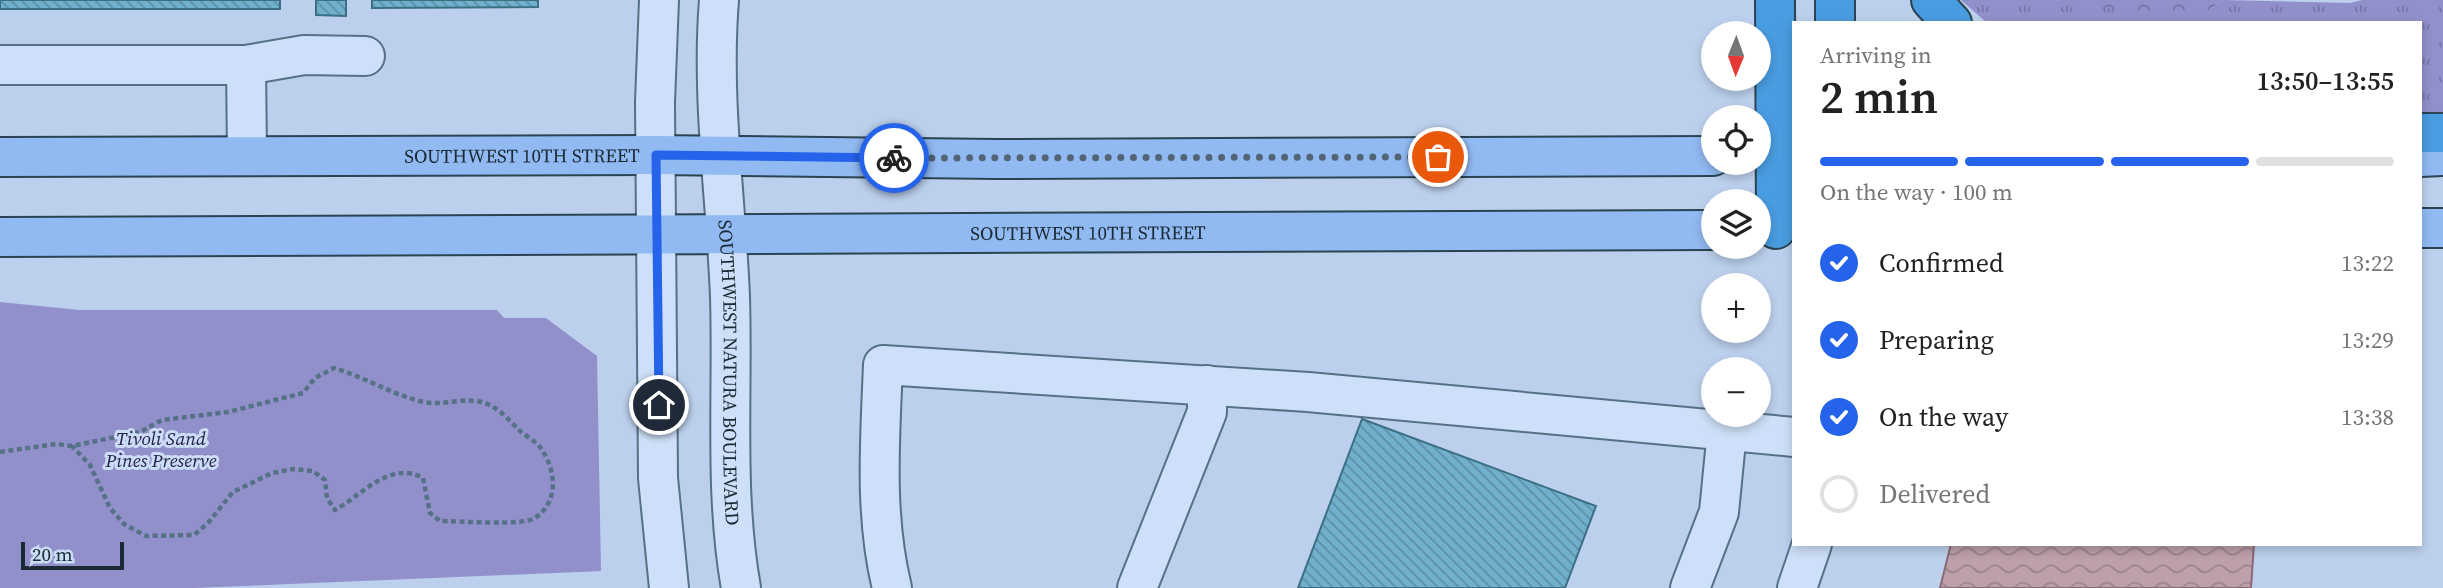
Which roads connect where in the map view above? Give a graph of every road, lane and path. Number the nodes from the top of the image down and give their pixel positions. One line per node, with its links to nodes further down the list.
1 (659, 0): 14 (street)
2 (719, 0): 15 (street, SOUTHWEST NATURA BOULEVARD)
3 (1774, 0): 17 (highway)
4 (1835, 0): 6 (highway)
5 (1931, 0): 7 (highway)
6 (1835, 21)
7 (1950, 21)
8 (365, 56): 10 (street)
9 (0, 65): 10 (street)
10 (246, 65): 13 (street)
11 (2422, 133): 12 (highway)
12 (2443, 133)
13 (247, 155): 14 (main road, SOUTHWEST 10TH STREET); 19 (main road, SOUTHWEST 10TH STREET)
14 (656, 155): 15 (main road, SOUTHWEST 10TH STREET); 23 (street)
15 (721, 156): 16 (main road, SOUTHWEST 10TH STREET); 25 (street, SOUTHWEST NATURA BOULEVARD)
16 (1701, 156)
17 (1776, 156): 21 (highway)
18 (2443, 156): 20 (main road)
19 (0, 157)
20 (2422, 157)
21 (1780, 224)
22 (1701, 230): 25 (main road, SOUTHWEST 10TH STREET)
23 (657, 236): 24 (main road, SOUTHWEST 10TH STREET); 25 (main road, SOUTHWEST 10TH STREET); 32 (street)
24 (0, 237)
25 (728, 237): 33 (street, SOUTHWEST NATURA BOULEVARD)
26 (1206, 385): 27 (street); 34 (street); 35 (street)
27 (1727, 431): 28 (street); 36 (street)
28 (1792, 437)
29 (72, 446): 29 (path); 30 (path)
30 (0, 452)
31 (1811, 546): 37 (street)
32 (668, 588)
33 (741, 588)
34 (892, 588)
35 (1137, 588)
36 (1690, 588)
37 (1797, 588)

